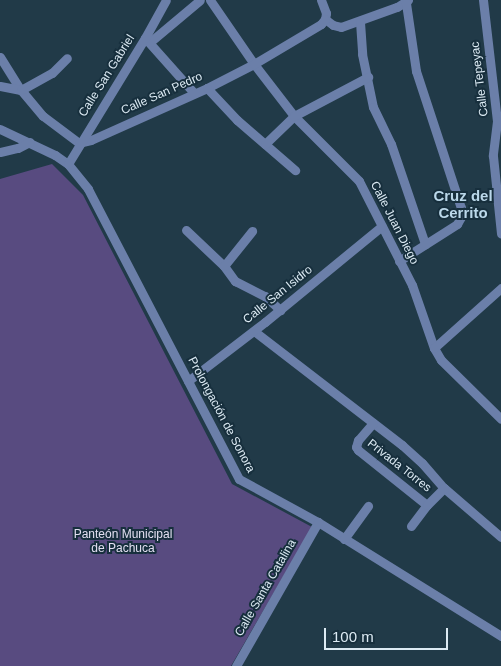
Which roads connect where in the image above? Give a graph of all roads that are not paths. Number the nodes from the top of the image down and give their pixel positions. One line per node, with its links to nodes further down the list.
1 (166, 0): 9 (street, Calle San Gabriel)
2 (200, 0): 9 (street)
3 (210, 0): 12 (street, Calle Juan Diego)
4 (321, 0): 7 (street)
5 (483, 0): 20 (street, Calle Tepeyac)
6 (407, 2): 8 (street); 34 (street)
7 (325, 19): 8 (street); 12 (street, Calle San Pedro)
8 (360, 22): 13 (street)
9 (148, 40): 17 (street); 24 (street, Calle San Gabriel)
10 (0, 57): 16 (street)
11 (67, 58): 16 (street)
12 (254, 64): 15 (street, Calle San Pedro); 19 (street, Calle Juan Diego)
13 (368, 77): 19 (street); 34 (street)
14 (0, 86): 16 (street)
15 (207, 88): 17 (street, Calle San Pedro); 25 (street)
16 (21, 90): 24 (street)
17 (194, 93): 24 (street, Calle San Pedro)
18 (501, 112): 20 (street)
19 (294, 116): 25 (street); 30 (street, Calle Juan Diego)
20 (497, 121): 27 (street, Calle Tepeyac)
21 (0, 129): 23 (street, Prolongación de Sonora)
22 (501, 140): 27 (street)
23 (30, 142): 26 (street); 28 (street, Prolongación de Sonora)
24 (80, 143): 28 (street, Calle San Gabriel)
25 (265, 144): 29 (street)
26 (0, 152)
27 (493, 156): 33 (street, Calle Tepeyac)
28 (68, 164): 41 (street, Prolongación de Sonora)
29 (296, 170)
30 (382, 226): 35 (street, Calle Juan Diego); 38 (street, Calle San Isidro)
31 (186, 230): 36 (street)
32 (252, 231): 36 (street)
33 (501, 234)
34 (425, 244): 35 (street)
35 (399, 262): 40 (street, Calle Juan Diego)
36 (224, 266): 38 (street)
37 (501, 288): 40 (street)
38 (280, 310): 39 (street, Calle San Isidro)
39 (259, 327): 41 (street, Calle San Isidro); 43 (street)
40 (434, 348): 42 (street, Calle Juan Diego)
41 (188, 381): 47 (street, Prolongación de Sonora)
42 (501, 419)
43 (373, 423): 44 (street); 45 (street, Privada Torres)
44 (444, 488): 45 (street); 49 (street)
45 (427, 505): 48 (street)
46 (368, 506): 50 (street)
47 (318, 522): 50 (street, Prolongación de Sonora); 52 (street, Calle Santa Catalina)
48 (411, 526)
49 (501, 537)
50 (344, 539): 51 (street, Prolongación de Sonora)
51 (501, 636)
52 (236, 666)

